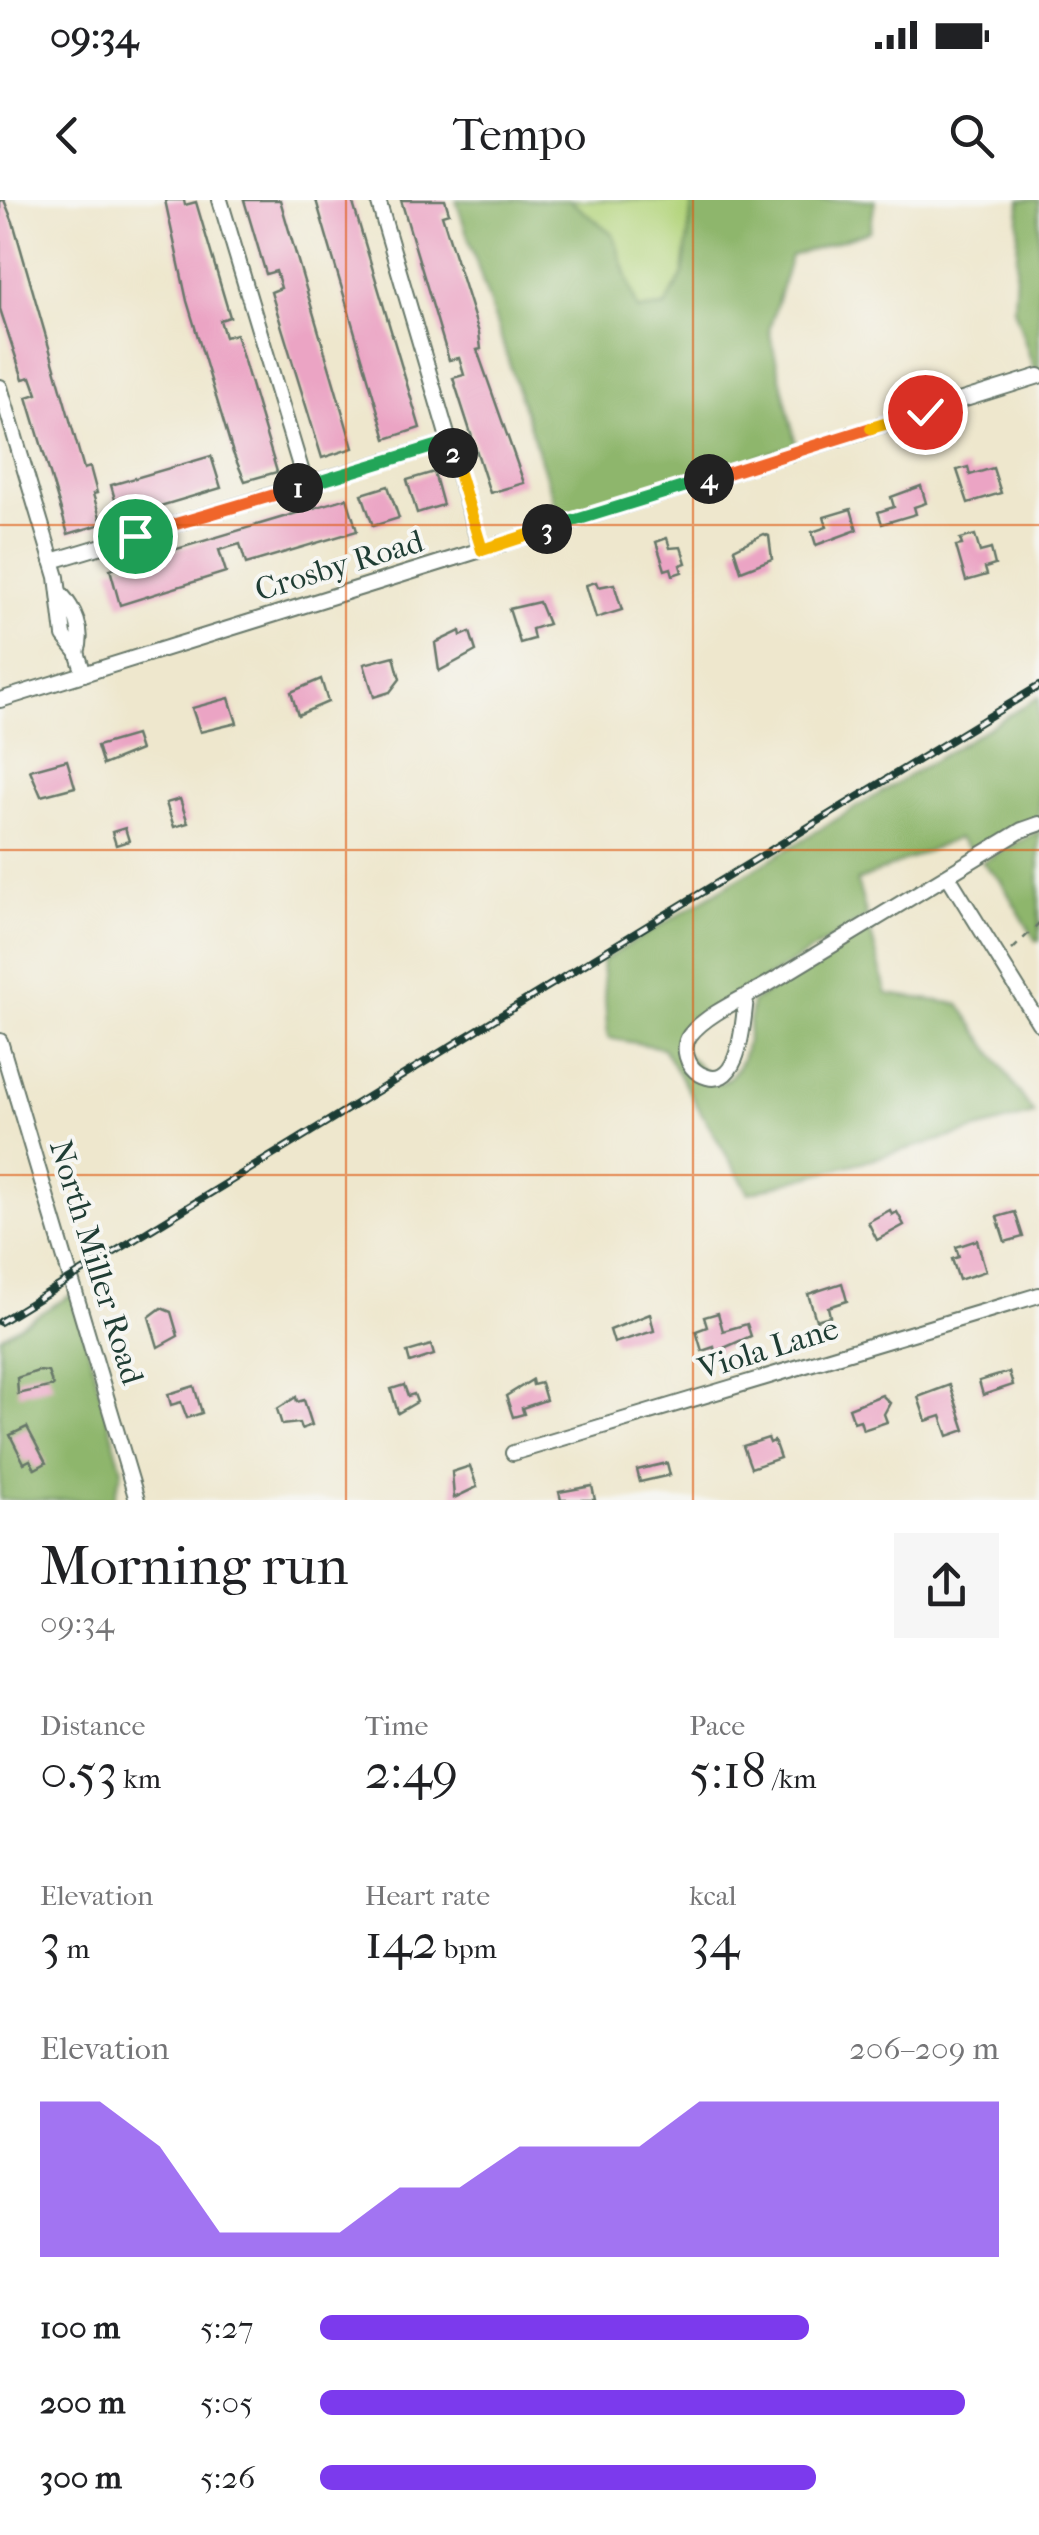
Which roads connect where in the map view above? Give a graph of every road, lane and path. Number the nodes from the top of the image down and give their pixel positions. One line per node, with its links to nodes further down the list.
1 (220, 200): 6 (street)
2 (378, 200): 5 (street)
3 (1039, 376): 7 (street, Crosby Road)
4 (0, 387): 8 (street)
5 (449, 442): 6 (street); 7 (street)
6 (306, 486): 8 (street)
7 (482, 550): 9 (street, Crosby Road)
8 (52, 561): 9 (street)
9 (84, 674): 10 (street, Crosby Road)
10 (0, 700)
11 (1039, 824): 12 (street)
12 (948, 876): 14 (street); 15 (street)
13 (1039, 924): 14 (path)
14 (1001, 963): 16 (street)
15 (746, 998): 15 (street)
16 (1039, 1023)
17 (0, 1042): 20 (street, North Miller Road)
18 (1039, 1295): 19 (street, Viola Lane)
19 (513, 1453)
20 (137, 1500)

